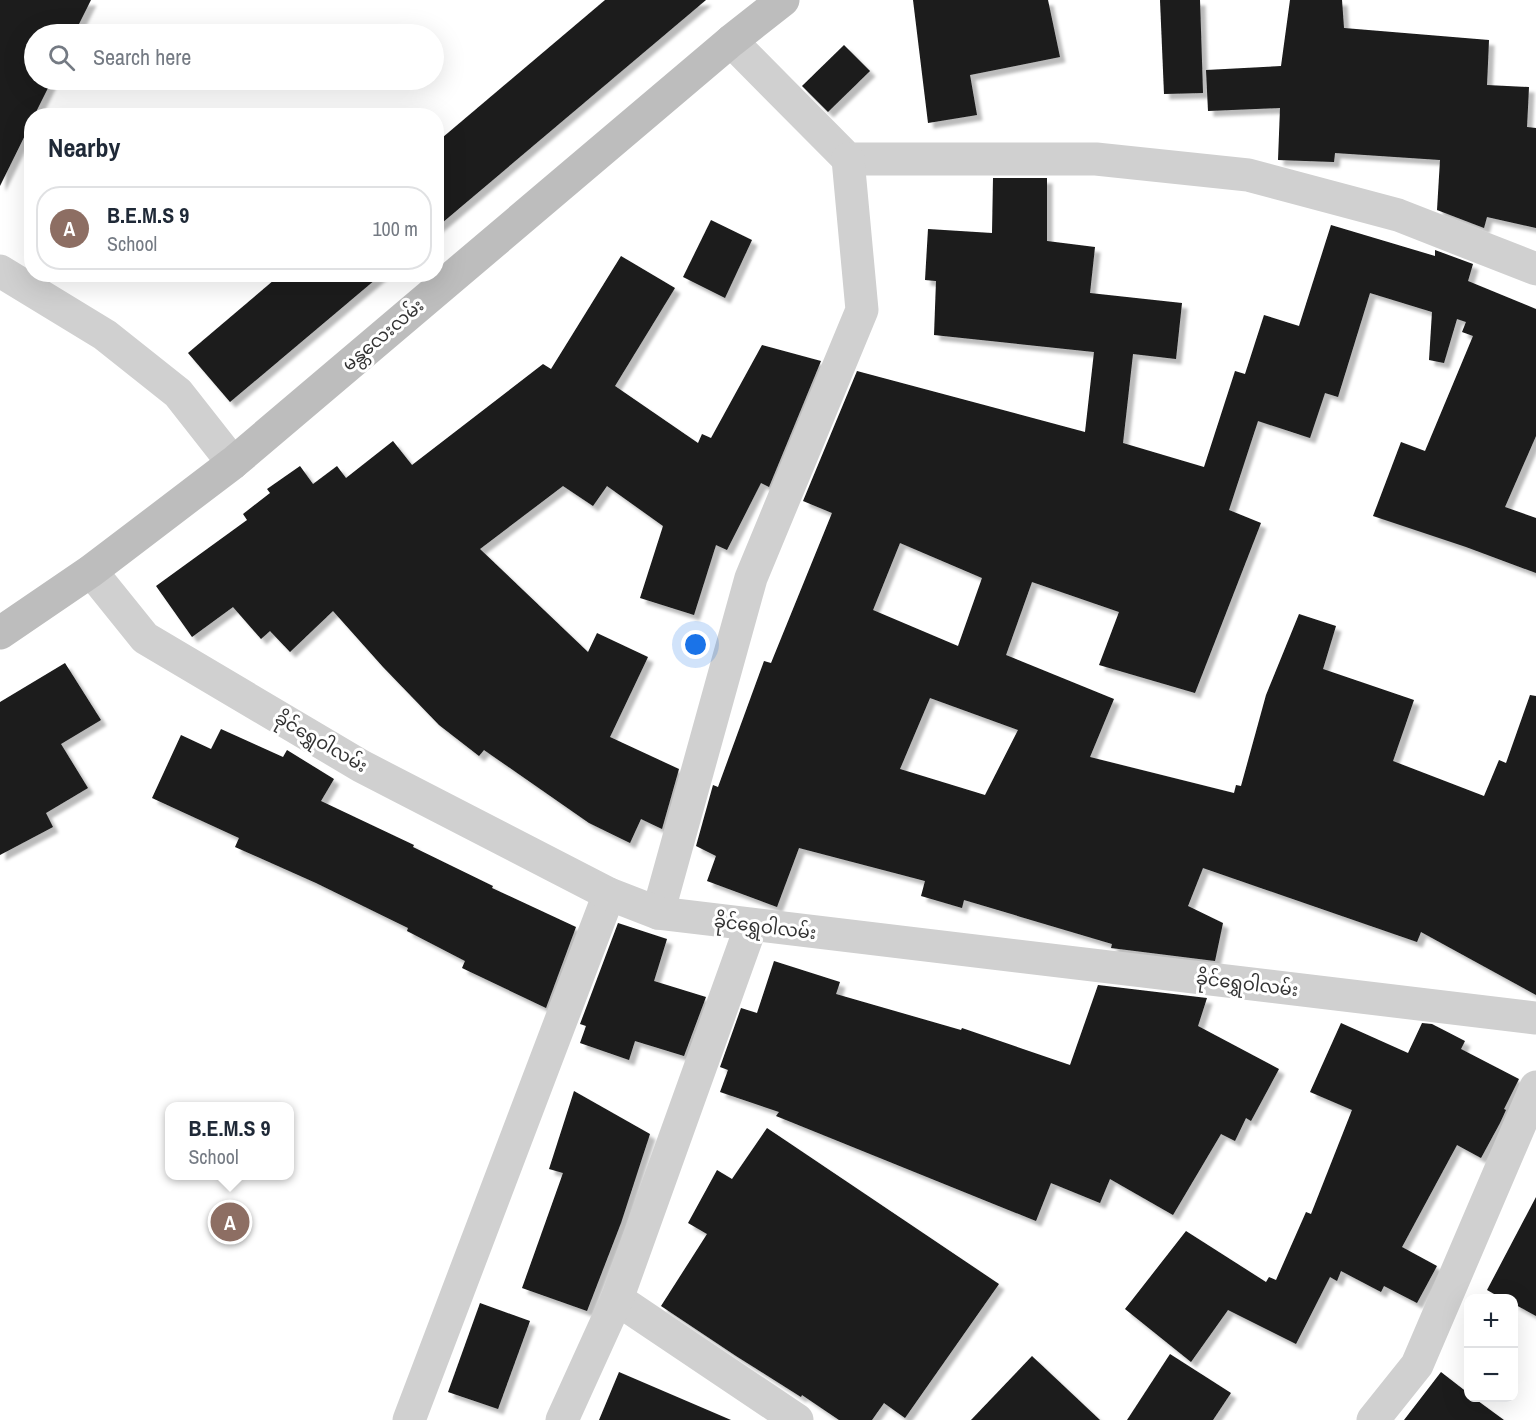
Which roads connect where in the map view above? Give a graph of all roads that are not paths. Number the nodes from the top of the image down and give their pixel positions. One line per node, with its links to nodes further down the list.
1 (783, 0): 2 (main road, မန္တလေးလမ်း)
2 (731, 41): 3 (street); 6 (main road, မန္တလေးလမ်း)
3 (848, 159): 4 (street); 10 (street)
4 (1536, 269)
5 (0, 271): 6 (street)
6 (233, 463): 7 (main road, မန္တလေးလမ်း)
7 (91, 571): 8 (main road, မန္တလေးလမ်း); 9 (street, ခိုင်ရွှေဝါလမ်း)
8 (0, 633)
9 (609, 894): 10 (street, ခိုင်ရွှေဝါလမ်း); 15 (street)
10 (658, 913): 11 (street, ခိုင်ရွှေဝါလမ်း)
11 (751, 926): 12 (street, ခိုင်ရွှေဝါလမ်း); 14 (street)
12 (1536, 1018)
13 (1536, 1087): 18 (street)
14 (617, 1299): 16 (street); 17 (street)
15 (409, 1420)
16 (562, 1420)
17 (797, 1420)
18 (1372, 1420)

